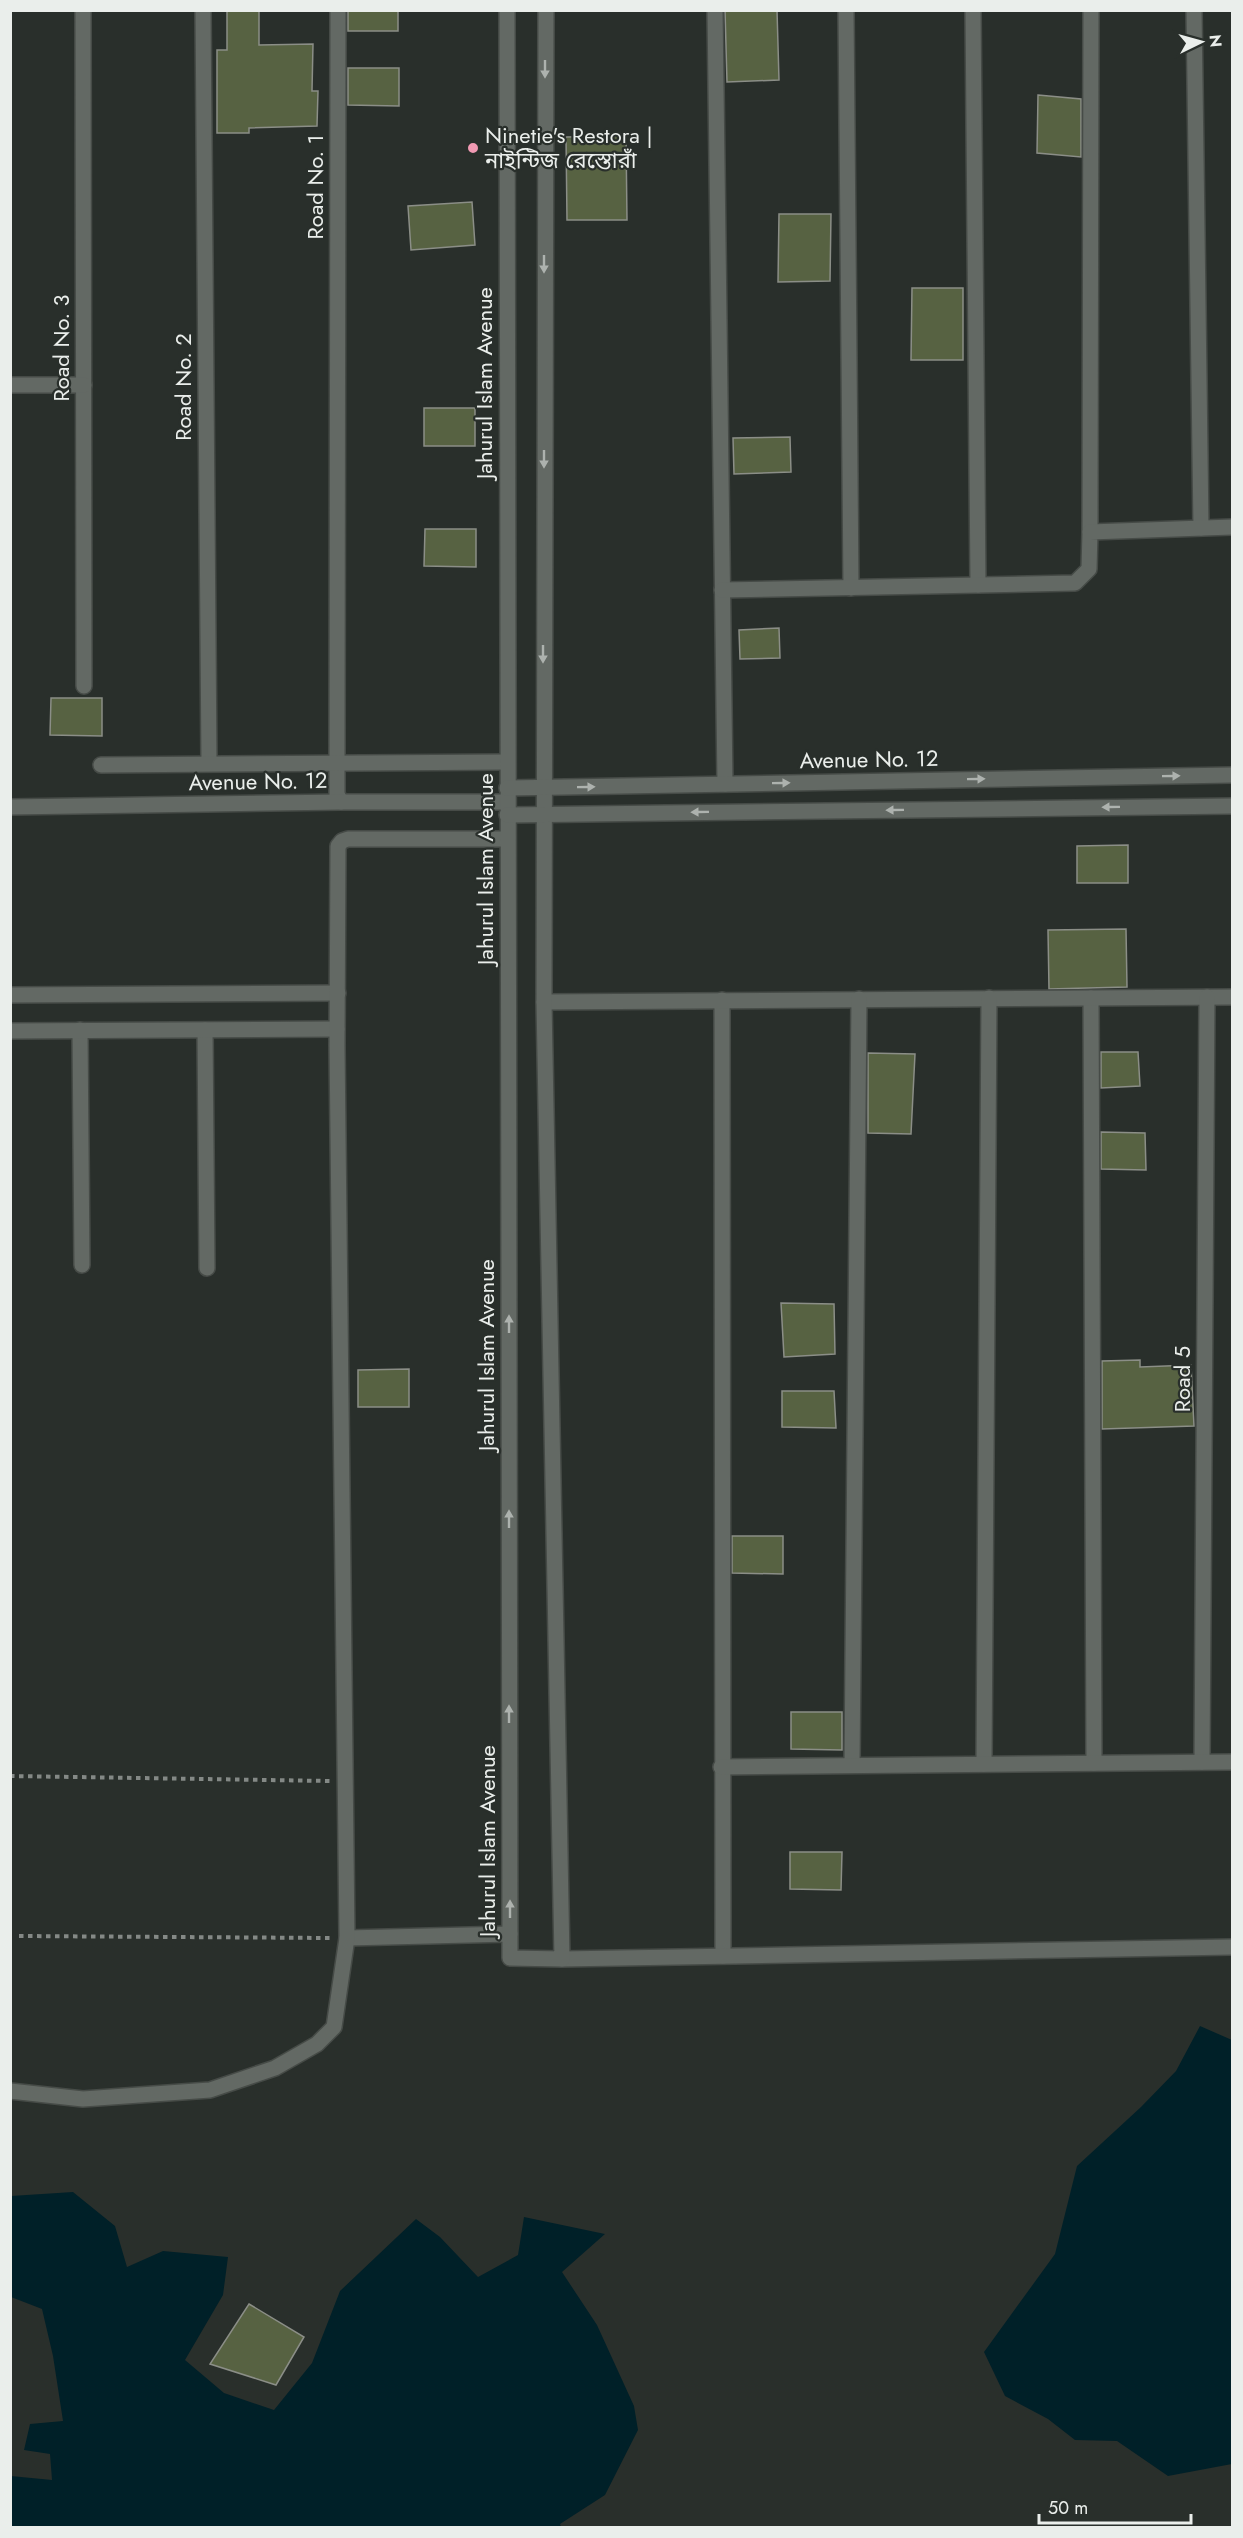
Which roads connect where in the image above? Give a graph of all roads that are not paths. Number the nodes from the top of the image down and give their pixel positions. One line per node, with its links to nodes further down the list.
1 (83, 10): 12 (street, Road No. 3)
2 (203, 10): 22 (street, Road No. 2)
3 (338, 10): 20 (street, Road No. 1)
4 (507, 10): 21 (street, Jahurul Islam Avenue)
5 (546, 10): 26 (street, one-way to 26)
6 (715, 10): 18 (street)
7 (846, 10): 17 (street)
8 (973, 10): 16 (street)
9 (1091, 10): 15 (street)
10 (1194, 10): 14 (street)
11 (10, 385): 12 (street)
12 (84, 385): 19 (street, Road No. 3)
13 (1233, 527): 14 (street)
14 (1201, 528): 15 (street)
15 (1090, 532): 16 (street)
16 (978, 585): 17 (street)
17 (851, 588): 18 (street)
18 (722, 590): 25 (street)
19 (84, 686)
20 (337, 762): 21 (street, Avenue No. 12); 22 (street, Avenue No. 12); 27 (street, Road No. 1)
21 (506, 762): 28 (street, Jahurul Islam Avenue)
22 (209, 763): 23 (street, Avenue No. 12)
23 (101, 765)
24 (1233, 775): 25 (street, Avenue No. 12, one-way to 24)
25 (725, 784): 26 (street, Avenue No. 12, one-way to 25)
26 (544, 788): 28 (street, Avenue No. 12); 31 (street)
27 (341, 802): 28 (street, Avenue No. 12); 30 (street, Avenue No. 12)
28 (507, 802): 31 (street, Avenue No. 12); 32 (street, Jahurul Islam Avenue)
29 (1233, 806): 31 (street, Avenue No. 12, one-way to 31)
30 (10, 807)
31 (544, 814): 41 (street)
32 (507, 838): 33 (street); 54 (street, Jahurul Islam Avenue, one-way to 32)
33 (338, 993): 34 (street); 42 (street)
34 (10, 995)
35 (1207, 997): 36 (street); 38 (street); 48 (street, Road 5)
36 (1233, 997)
37 (989, 998): 38 (street); 39 (street); 51 (street)
38 (1091, 998): 50 (street)
39 (859, 999): 40 (street); 52 (street)
40 (722, 1000): 41 (street); 53 (street)
41 (544, 1002): 58 (street)
42 (337, 1029): 45 (street); 55 (street)
43 (10, 1030): 44 (street)
44 (80, 1030): 45 (street); 46 (street)
45 (206, 1030): 47 (street)
46 (82, 1265)
47 (207, 1268)
48 (1202, 1762): 49 (street); 50 (street)
49 (1233, 1762)
50 (1094, 1763): 51 (street)
51 (984, 1764): 52 (street)
52 (852, 1766): 53 (street)
53 (721, 1767): 57 (street)
54 (510, 1934): 55 (street); 58 (street, Jahurul Islam Avenue)
55 (347, 1938): 59 (street)
56 (1233, 1947): 57 (street)
57 (723, 1956): 58 (street)
58 (562, 1959)
59 (10, 2091)

